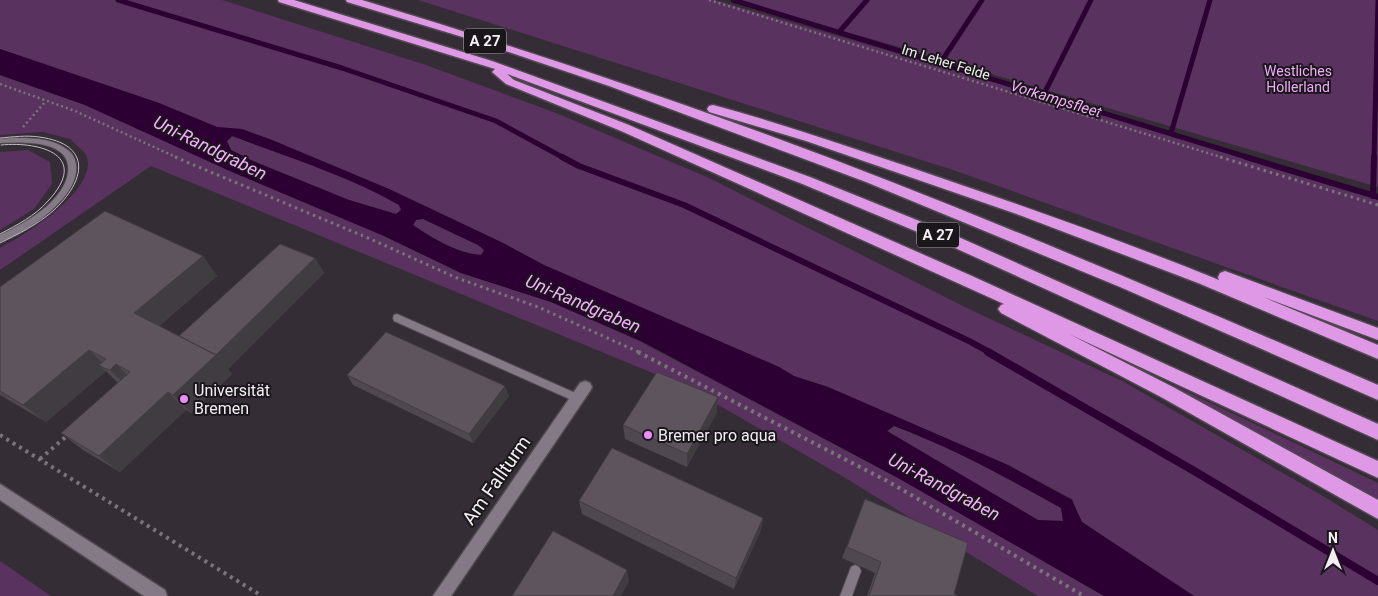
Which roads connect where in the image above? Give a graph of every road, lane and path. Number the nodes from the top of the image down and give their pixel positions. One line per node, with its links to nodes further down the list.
1 (283, 0): 4 (highway, A 27)
2 (351, 0): 6 (highway, A 27)
3 (709, 0): 10 (path, Im Leher Felde)
4 (488, 63): 13 (highway); 20 (highway, A 27)
5 (1, 85): 7 (path)
6 (619, 86): 12 (highway); 18 (highway, A 27)
7 (46, 101): 8 (path); 31 (path)
8 (12, 140): 9 (lane); 11 (lane)
9 (0, 141)
10 (1378, 205)
11 (0, 239)
12 (1131, 250): 15 (highway); 16 (highway)
13 (967, 280): 23 (highway); 25 (highway)
14 (396, 318): 17 (lane)
15 (1378, 334)
16 (1378, 352)
17 (581, 392): 29 (street, Am Fallturm)
18 (1378, 392)
19 (75, 428): 22 (path)
20 (1378, 432)
21 (0, 435): 22 (path)
22 (40, 459): 28 (path)
23 (1378, 470)
24 (0, 491): 27 (street)
25 (1378, 510)
26 (855, 572): 30 (lane)
27 (159, 596)
28 (262, 596)
29 (441, 596)
30 (846, 596)
31 (1084, 596)

